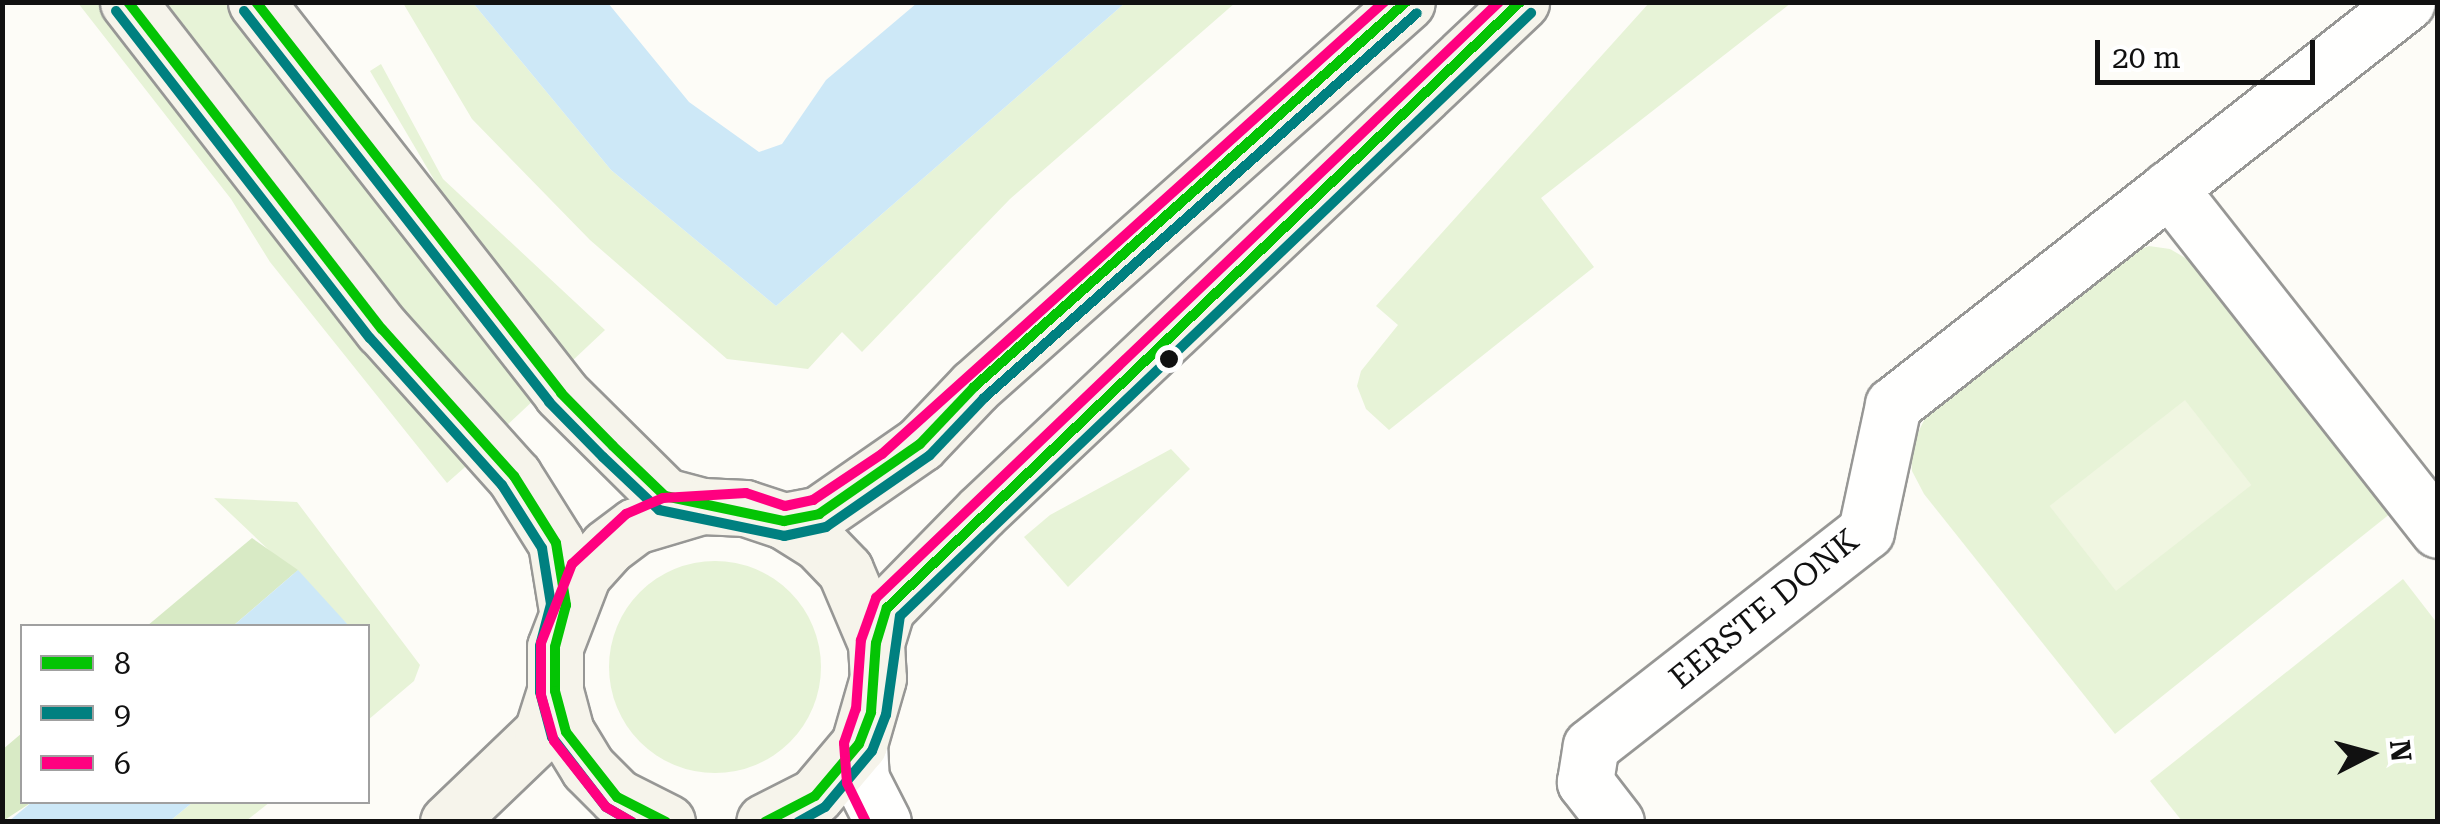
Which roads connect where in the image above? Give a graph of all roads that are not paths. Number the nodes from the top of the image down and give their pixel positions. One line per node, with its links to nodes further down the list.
1 (128, 2): 10 (main road)
2 (256, 2): 7 (main road)
3 (1407, 2): 8 (main road)
4 (1521, 2): 11 (main road)
5 (2407, 2): 6 (street, EERSTE DONK)
6 (2169, 188): 9 (street); 18 (street, EERSTE DONK)
7 (702, 506): 8 (main road); 10 (main road)
8 (784, 520): 11 (main road)
9 (2438, 530)
10 (566, 605): 12 (main road)
11 (876, 643): 13 (main road)
12 (555, 691): 14 (main road); 15 (main road)
13 (859, 744): 16 (main road); 17 (street)
14 (643, 820)
15 (448, 822)
16 (764, 822)
17 (883, 822)
18 (1616, 822)

